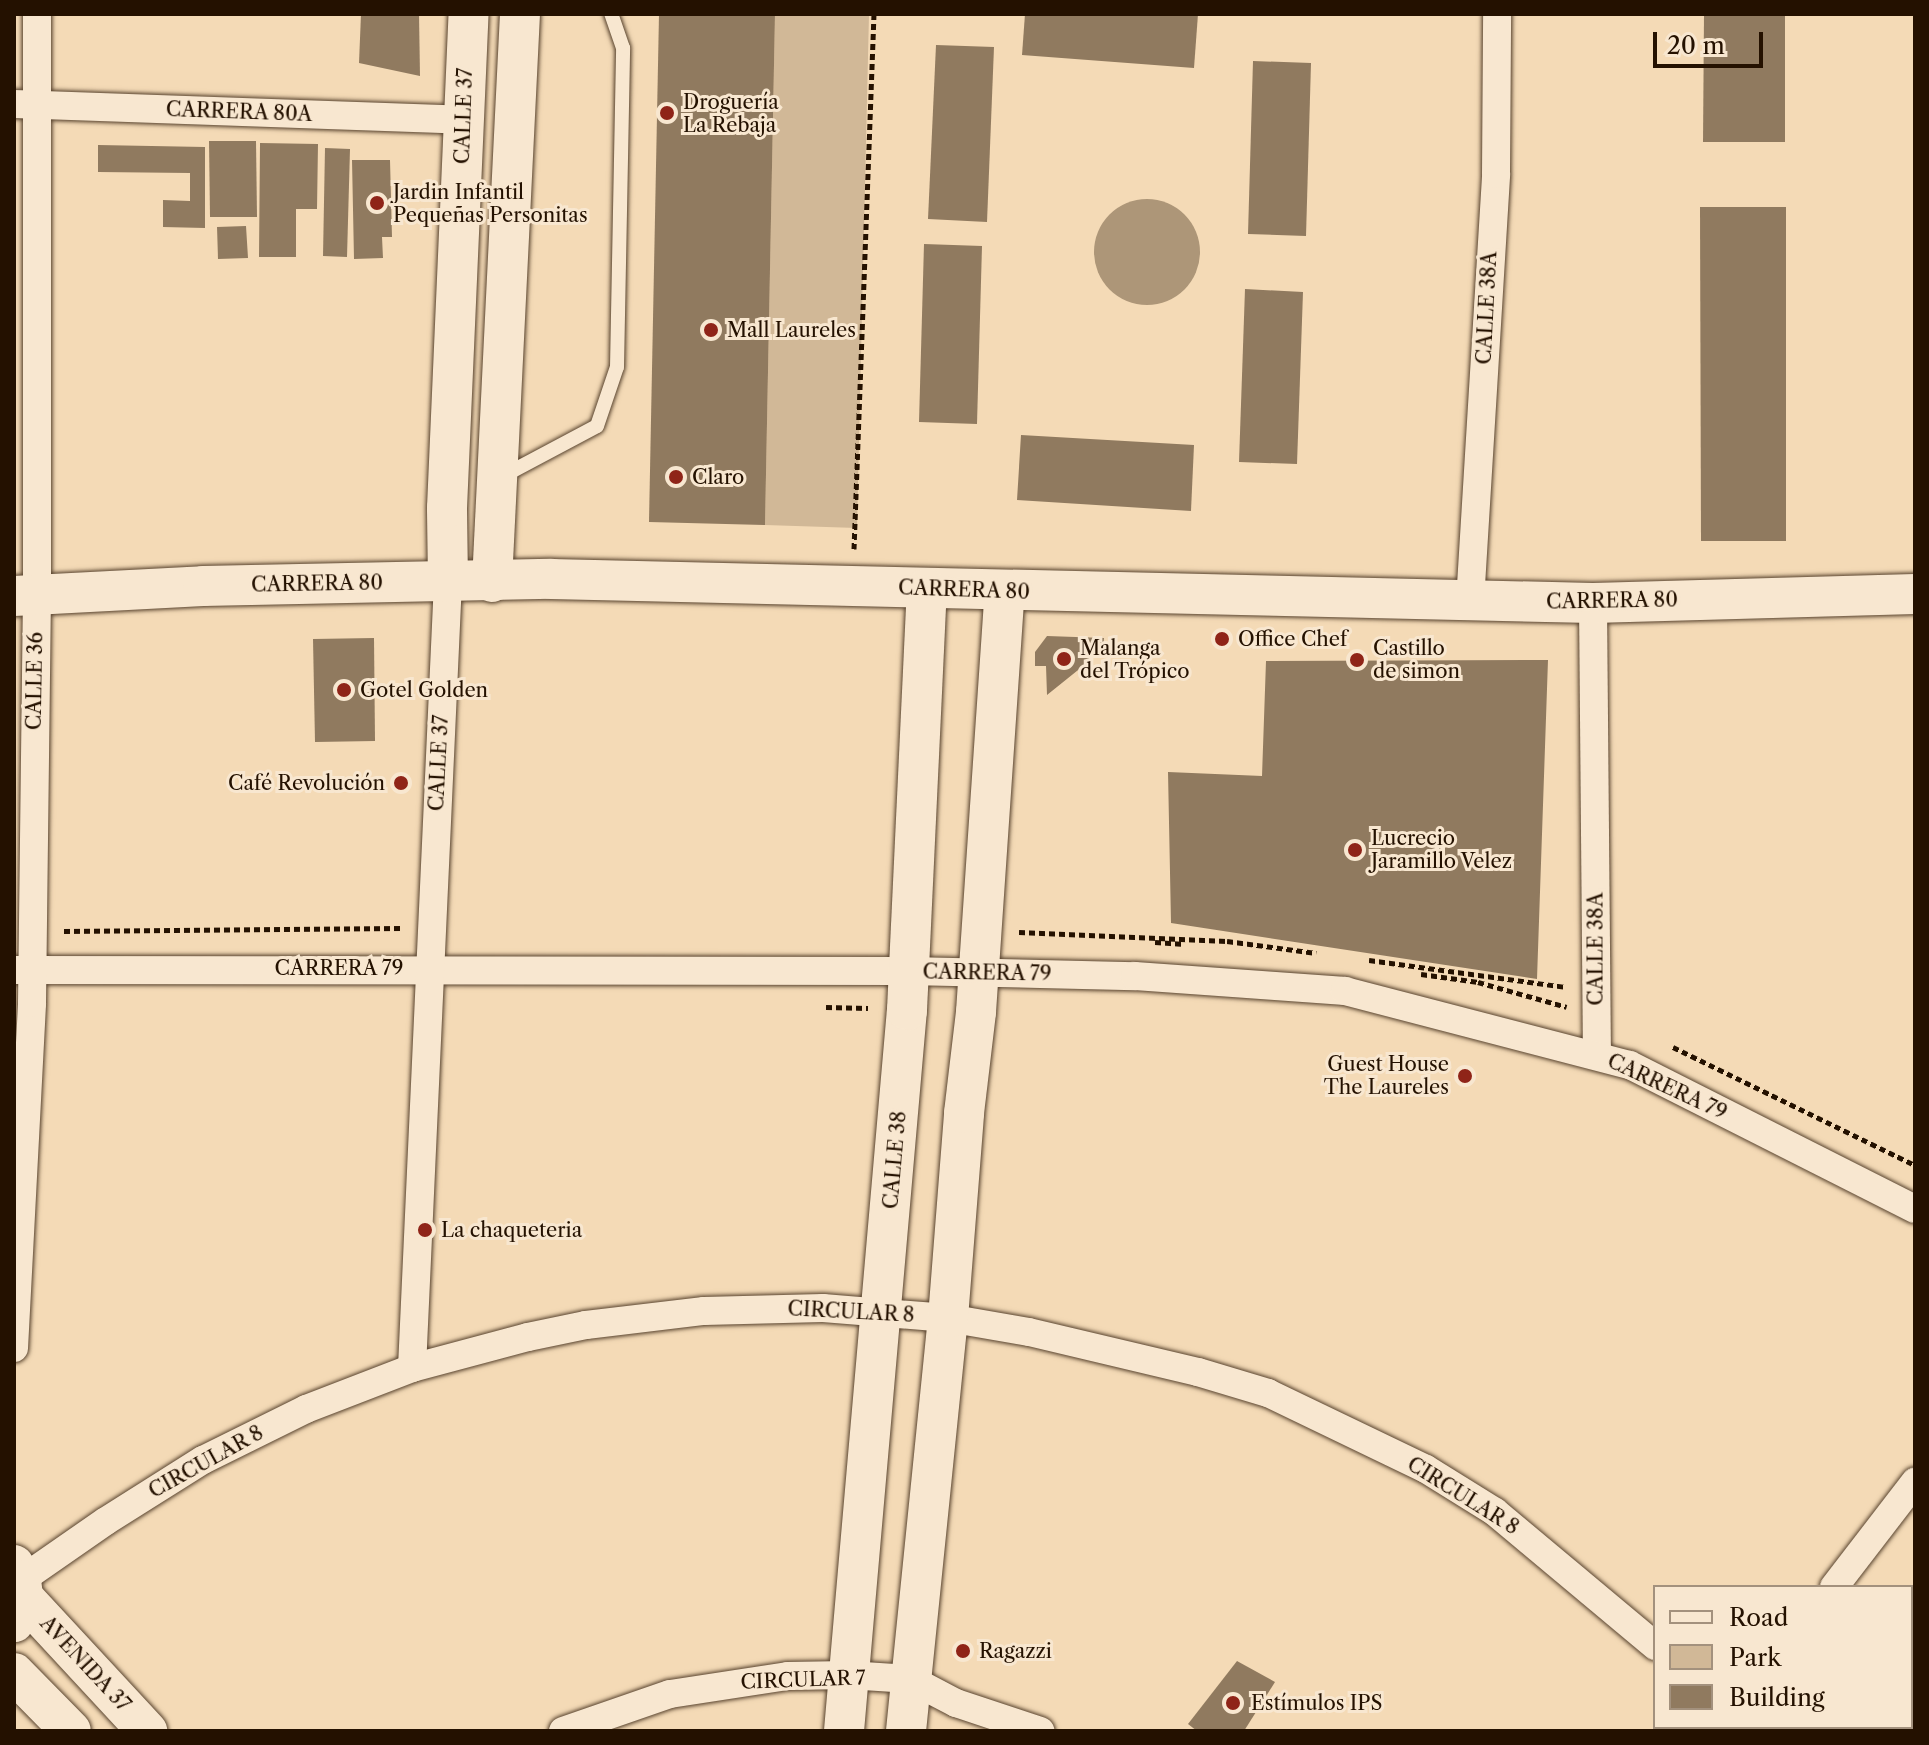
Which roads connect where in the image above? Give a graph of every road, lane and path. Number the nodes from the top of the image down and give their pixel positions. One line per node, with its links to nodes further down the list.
1 (37, 14): 7 (street, CALLE 36)
2 (469, 14): 8 (street, CALLE 37)
3 (520, 14): 9 (street)
4 (611, 14): 9 (lane)
5 (874, 14): 12 (path)
6 (1497, 14): 17 (street, CALLE 38A)
7 (24, 105): 8 (street, CARRERA 80A); 16 (street, CALLE 36)
8 (464, 120): 10 (street, CALLE 37)
9 (495, 479): 11 (street)
10 (448, 582): 11 (street, CARRERA 80); 16 (street, CARRERA 80); 19 (street, CALLE 37)
11 (492, 582): 12 (street, CARRERA 80)
12 (853, 586): 13 (street, CARRERA 80)
13 (927, 588): 14 (street, CARRERA 80); 23 (street, CALLE 38)
14 (1005, 592): 17 (street, CARRERA 80); 24 (street)
15 (1915, 594): 18 (street, CARRERA 80)
16 (26, 595): 20 (street, CALLE 36)
17 (1470, 602): 18 (street, CARRERA 80)
18 (1593, 603): 25 (street, CALLE 38A)
19 (431, 928): 20 (path); 21 (street, CALLE 37)
20 (31, 931): 22 (street, CALLE 36)
21 (429, 968): 22 (street, CARRERA 79); 23 (street, CARRERA 79); 30 (street, CALLE 37)
22 (22, 970): 29 (street, CALLE 36)
23 (908, 971): 24 (street, CARRERA 79); 27 (street, CALLE 38)
24 (979, 973): 25 (street, CARRERA 79); 28 (street)
25 (1597, 1055): 26 (street, CARRERA 79)
26 (1915, 1209)
27 (883, 1311): 28 (street, CIRCULAR 8); 30 (street, CIRCULAR 8); 36 (street, CALLE 38)
28 (948, 1318): 34 (street, CIRCULAR 8); 37 (street)
29 (14, 1348)
30 (412, 1368): 33 (street, CIRCULAR 8)
31 (1915, 1482): 32 (street)
32 (1836, 1585)
33 (18, 1591): 39 (street, AVENIDA 37)
34 (1653, 1644)
35 (14, 1673): 38 (street)
36 (848, 1675): 37 (street, CIRCULAR 7); 40 (street, CIRCULAR 7); 41 (street, CALLE 38)
37 (910, 1679): 42 (street); 43 (street, CIRCULAR 7)
38 (71, 1731)
39 (147, 1731)
40 (563, 1731)
41 (844, 1731)
42 (906, 1731)
43 (1040, 1731)

